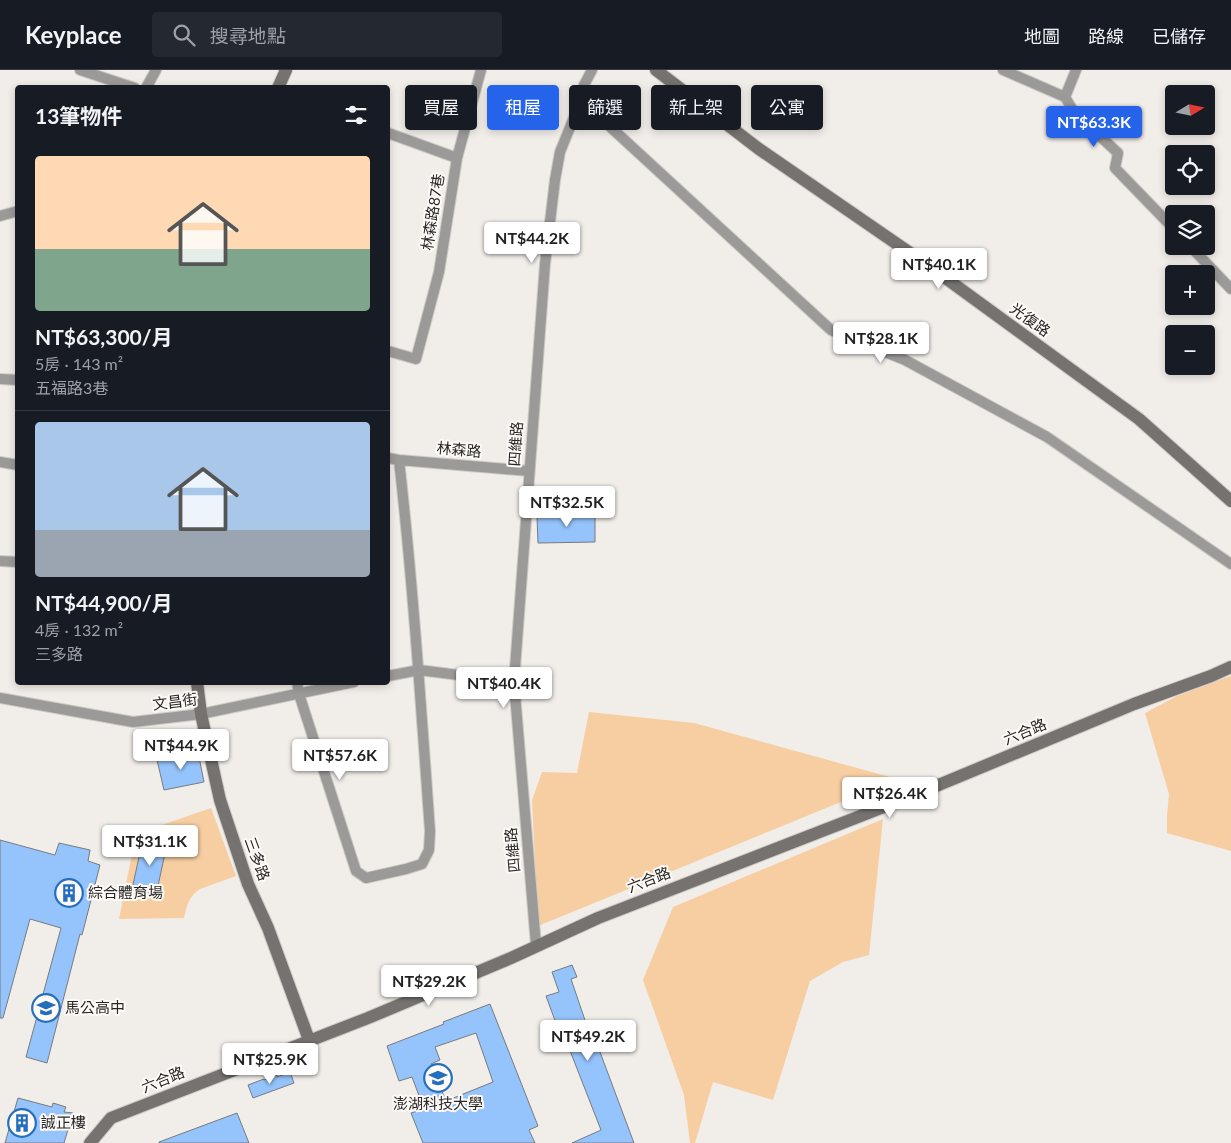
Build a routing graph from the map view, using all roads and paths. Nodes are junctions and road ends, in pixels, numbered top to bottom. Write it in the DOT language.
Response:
graph roads {
  1 [pos="80,70"];
  2 [pos="156,70"];
  3 [pos="286,70"];
  4 [pos="480,70"];
  5 [pos="592,70"];
  6 [pos="656,70"];
  7 [pos="1003,70"];
  8 [pos="1076,70"];
  9 [pos="126,85"];
  10 [pos="148,85"];
  11 [pos="279,85"];
  12 [pos="584,85"];
  13 [pos="1065,97"];
  14 [pos="569,130"];
  15 [pos="614,130"];
  16 [pos="390,134"];
  17 [pos="457,158"];
  18 [pos="15,212"];
  19 [pos="0,216"];
  20 [pos="1165,220"];
  21 [pos="1199,255"];
  22 [pos="1231,289"];
  23 [pos="390,352"];
  24 [pos="0,379"];
  25 [pos="15,380"];
  26 [pos="390,458"];
  27 [pos="399,460"];
  28 [pos="0,462"];
  29 [pos="15,464"];
  30 [pos="529,471"];
  31 [pos="1231,501"];
  32 [pos="0,560"];
  33 [pos="15,562"];
  34 [pos="1231,564"];
  35 [pos="1231,666"];
  36 [pos="419,670"];
  37 [pos="390,676"];
  38 [pos="514,682"];
  39 [pos="197,685"];
  40 [pos="298,685"];
  41 [pos="340,685"];
  42 [pos="299,694"];
  43 [pos="0,698"];
  44 [pos="201,714"];
  45 [pos="536,946"];
  46 [pos="309,1040"];
  47 [pos="90,1143"];
  1 -- 9 [label="street"];
  2 -- 10 [label="street"];
  3 -- 11 [label="street"];
  4 -- 17 [label="street, 林森路87巷"];
  5 -- 12 [label="street, 四維路"];
  6 -- 31 [label="street, 光復路"];
  7 -- 13 [label="street"];
  8 -- 13 [label="street"];
  13 -- 20 [label="street"];
  14 -- 30 [label="street, 四維路"];
  15 -- 34 [label="street"];
  16 -- 17 [label="street"];
  17 -- 23 [label="street, 林森路87巷"];
  18 -- 19 [label="street"];
  21 -- 22 [label="street"];
  24 -- 25 [label="street"];
  26 -- 27 [label="street, 林森路"];
  27 -- 30 [label="street, 林森路"];
  27 -- 36 [label="street"];
  28 -- 29 [label="street"];
  30 -- 38 [label="street, 四維路"];
  32 -- 33 [label="street"];
  35 -- 45 [label="street, 六合路"];
  36 -- 37 [label="street"];
  36 -- 38 [label="street"];
  36 -- 42 [label="street"];
  38 -- 45 [label="street, 四維路"];
  39 -- 44 [label="street, 三多路"];
  40 -- 42 [label="street"];
  41 -- 42 [label="street, 文昌街"];
  42 -- 44 [label="street, 文昌街"];
  43 -- 44 [label="street, 文昌街"];
  44 -- 46 [label="street, 三多路"];
  45 -- 46 [label="street, 六合路"];
  46 -- 47 [label="street, 六合路"];
}
